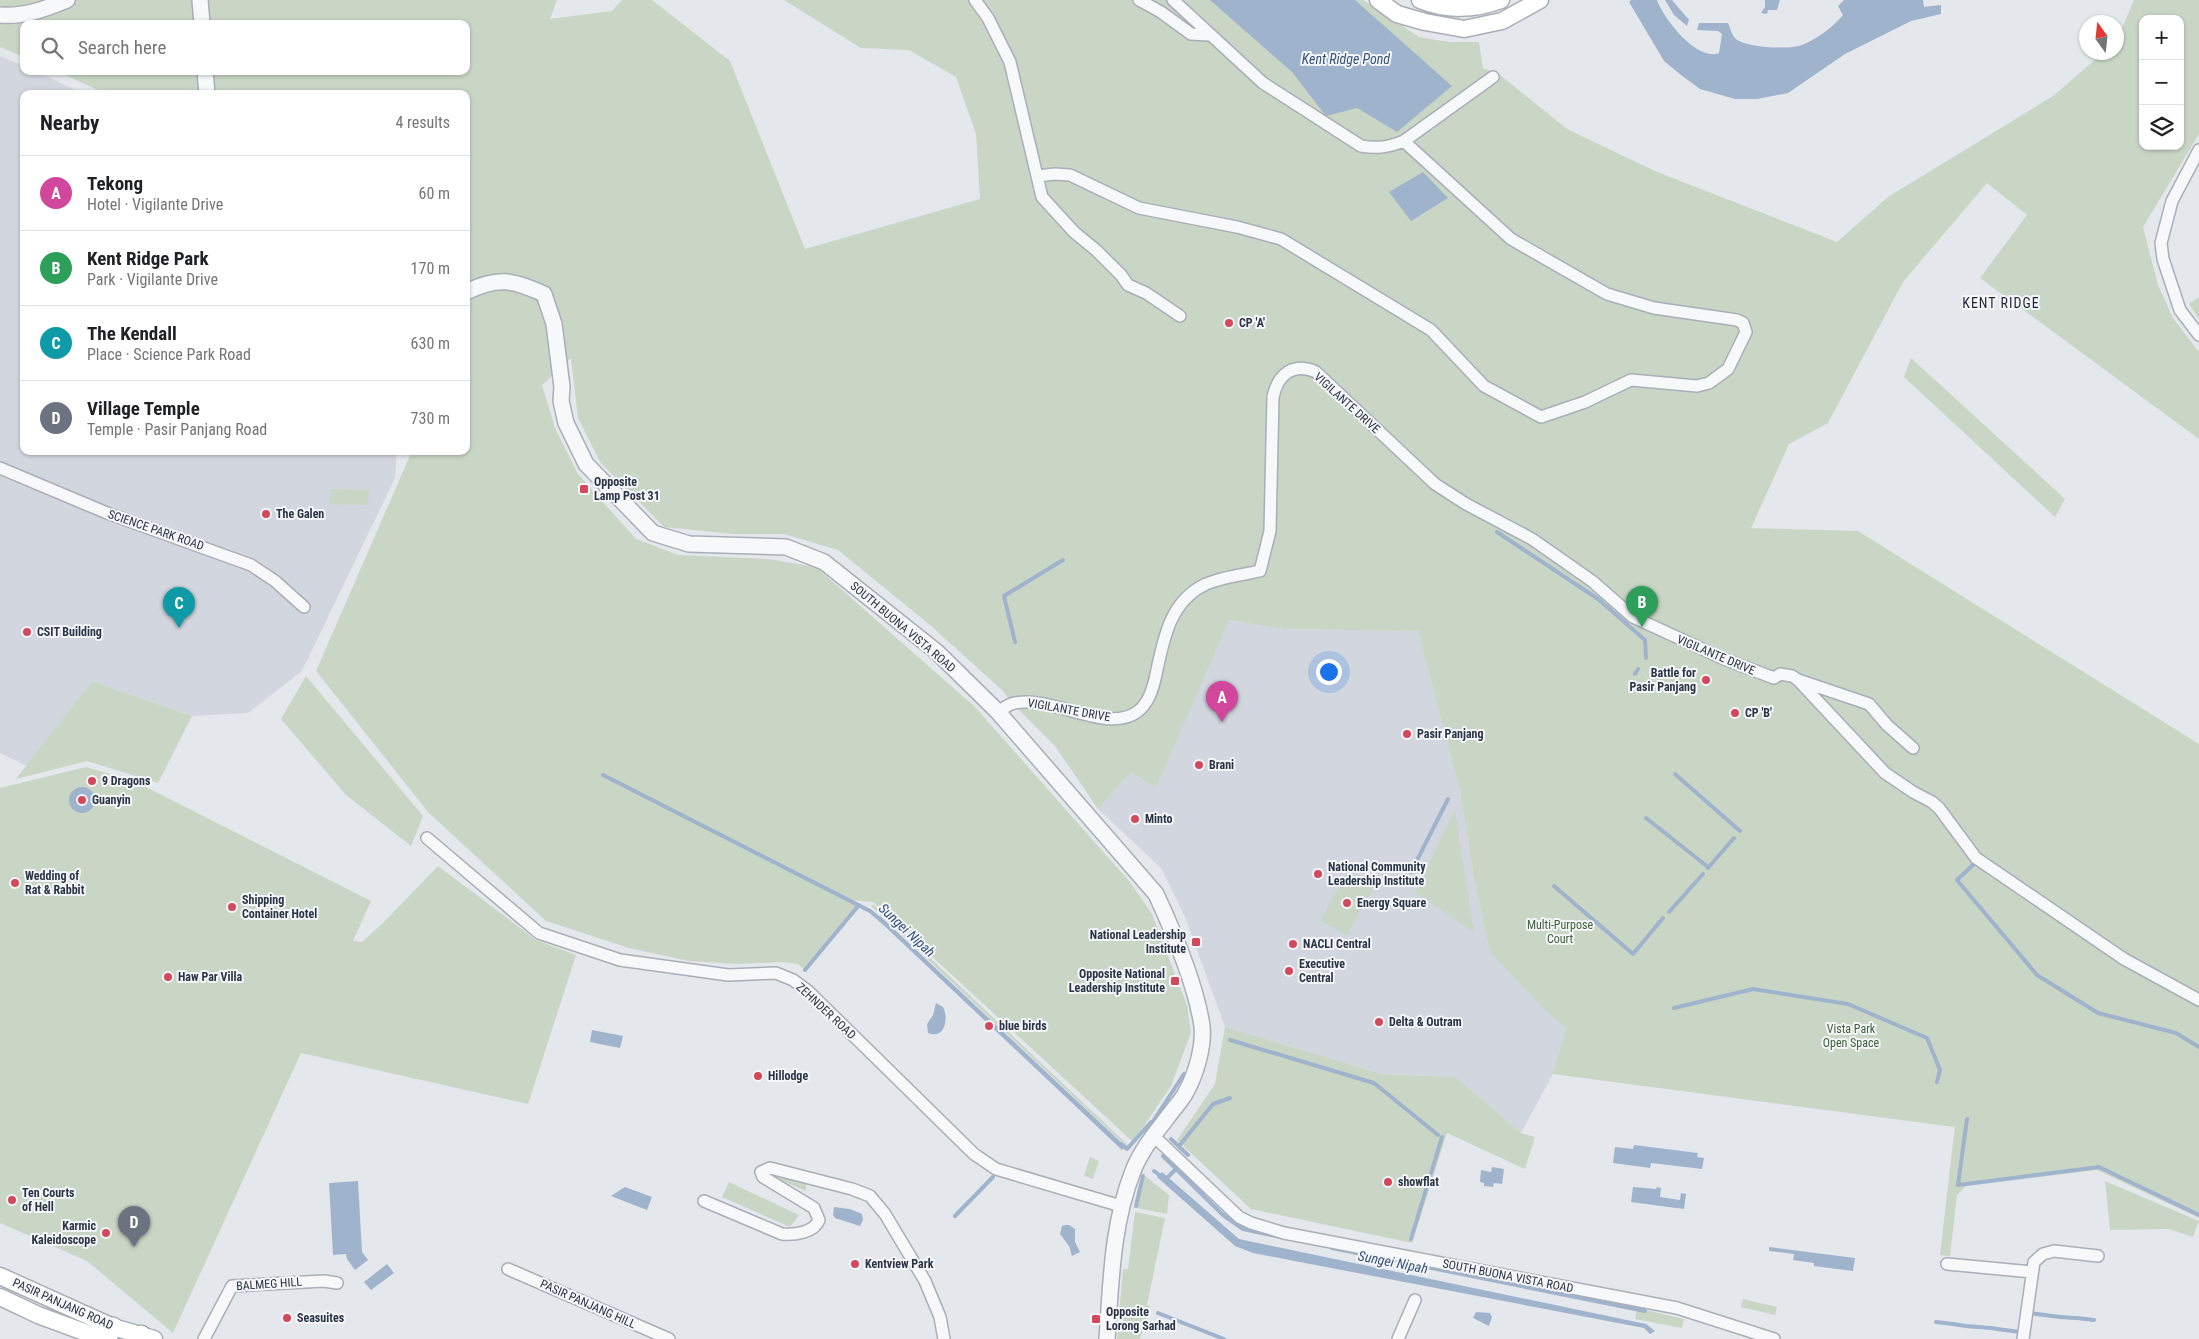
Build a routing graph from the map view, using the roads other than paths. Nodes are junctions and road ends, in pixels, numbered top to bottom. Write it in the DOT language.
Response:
graph roads {
  1 [pos="67,0"];
  2 [pos="200,0"];
  3 [pos="975,0"];
  4 [pos="1139,0"];
  5 [pos="1173,0"];
  6 [pos="1378,0"];
  7 [pos="1420,0"];
  8 [pos="1501,0"];
  9 [pos="1540,0"];
  10 [pos="0,15"];
  11 [pos="202,20"];
  12 [pos="1209,35"];
  13 [pos="206,75"];
  14 [pos="1493,77"];
  15 [pos="207,90"];
  16 [pos="1408,145"];
  17 [pos="2199,150"];
  18 [pos="1037,176"];
  19 [pos="470,290"];
  20 [pos="1180,316"];
  21 [pos="2199,335"];
  22 [pos="0,468"];
  23 [pos="304,607"];
  24 [pos="1798,680"];
  25 [pos="998,712"];
  26 [pos="1913,748"];
  27 [pos="427,838"];
  28 [pos="2199,1000"];
  29 [pos="1152,1137"];
  30 [pos="704,1201"];
  31 [pos="1121,1206"];
  32 [pos="2098,1256"];
  33 [pos="1947,1264"];
  34 [pos="508,1270"];
  35 [pos="2032,1272"];
  36 [pos="0,1276"];
  37 [pos="337,1283"];
  38 [pos="0,1297"];
  39 [pos="1415,1300"];
  40 [pos="107,1335"];
  41 [pos="145,1338"];
  42 [pos="204,1339"];
  43 [pos="669,1339"];
  44 [pos="944,1339"];
  45 [pos="1107,1339"];
  46 [pos="1398,1339"];
  47 [pos="1774,1339"];
  48 [pos="2023,1339"];
  1 -- 10 [label="street"];
  2 -- 11 [label="street"];
  3 -- 18 [label="street"];
  4 -- 12 [label="street"];
  5 -- 12 [label="street"];
  6 -- 9 [label="main road"];
  7 -- 8 [label="main road"];
  12 -- 14 [label="street"];
  13 -- 15 [label="street"];
  16 -- 18 [label="street"];
  17 -- 21 [label="street"];
  18 -- 20 [label="street"];
  19 -- 25 [label="street, SOUTH BUONA VISTA ROAD"];
  22 -- 23 [label="street, SCIENCE PARK ROAD"];
  24 -- 25 [label="street, VIGILANTE DRIVE"];
  24 -- 26 [label="street"];
  24 -- 28 [label="street"];
  25 -- 29 [label="street, SOUTH BUONA VISTA ROAD"];
  27 -- 31 [label="street, ZEHNDER ROAD"];
  29 -- 31 [label="street, SOUTH BUONA VISTA ROAD"];
  29 -- 47 [label="street, SOUTH BUONA VISTA ROAD"];
  30 -- 44 [label="street"];
  31 -- 45 [label="street, SOUTH BUONA VISTA ROAD"];
  32 -- 35 [label="street"];
  33 -- 35 [label="street"];
  34 -- 43 [label="street, PASIR PANJANG HILL"];
  35 -- 48 [label="street"];
  36 -- 40 [label="main road, PASIR PANJANG ROAD"];
  37 -- 42 [label="street, BALMEG HILL"];
  38 -- 40 [label="main road, PASIR PANJANG ROAD"];
  39 -- 46 [label="street"];
  40 -- 41 [label="main road, PASIR PANJANG ROAD"];
}
